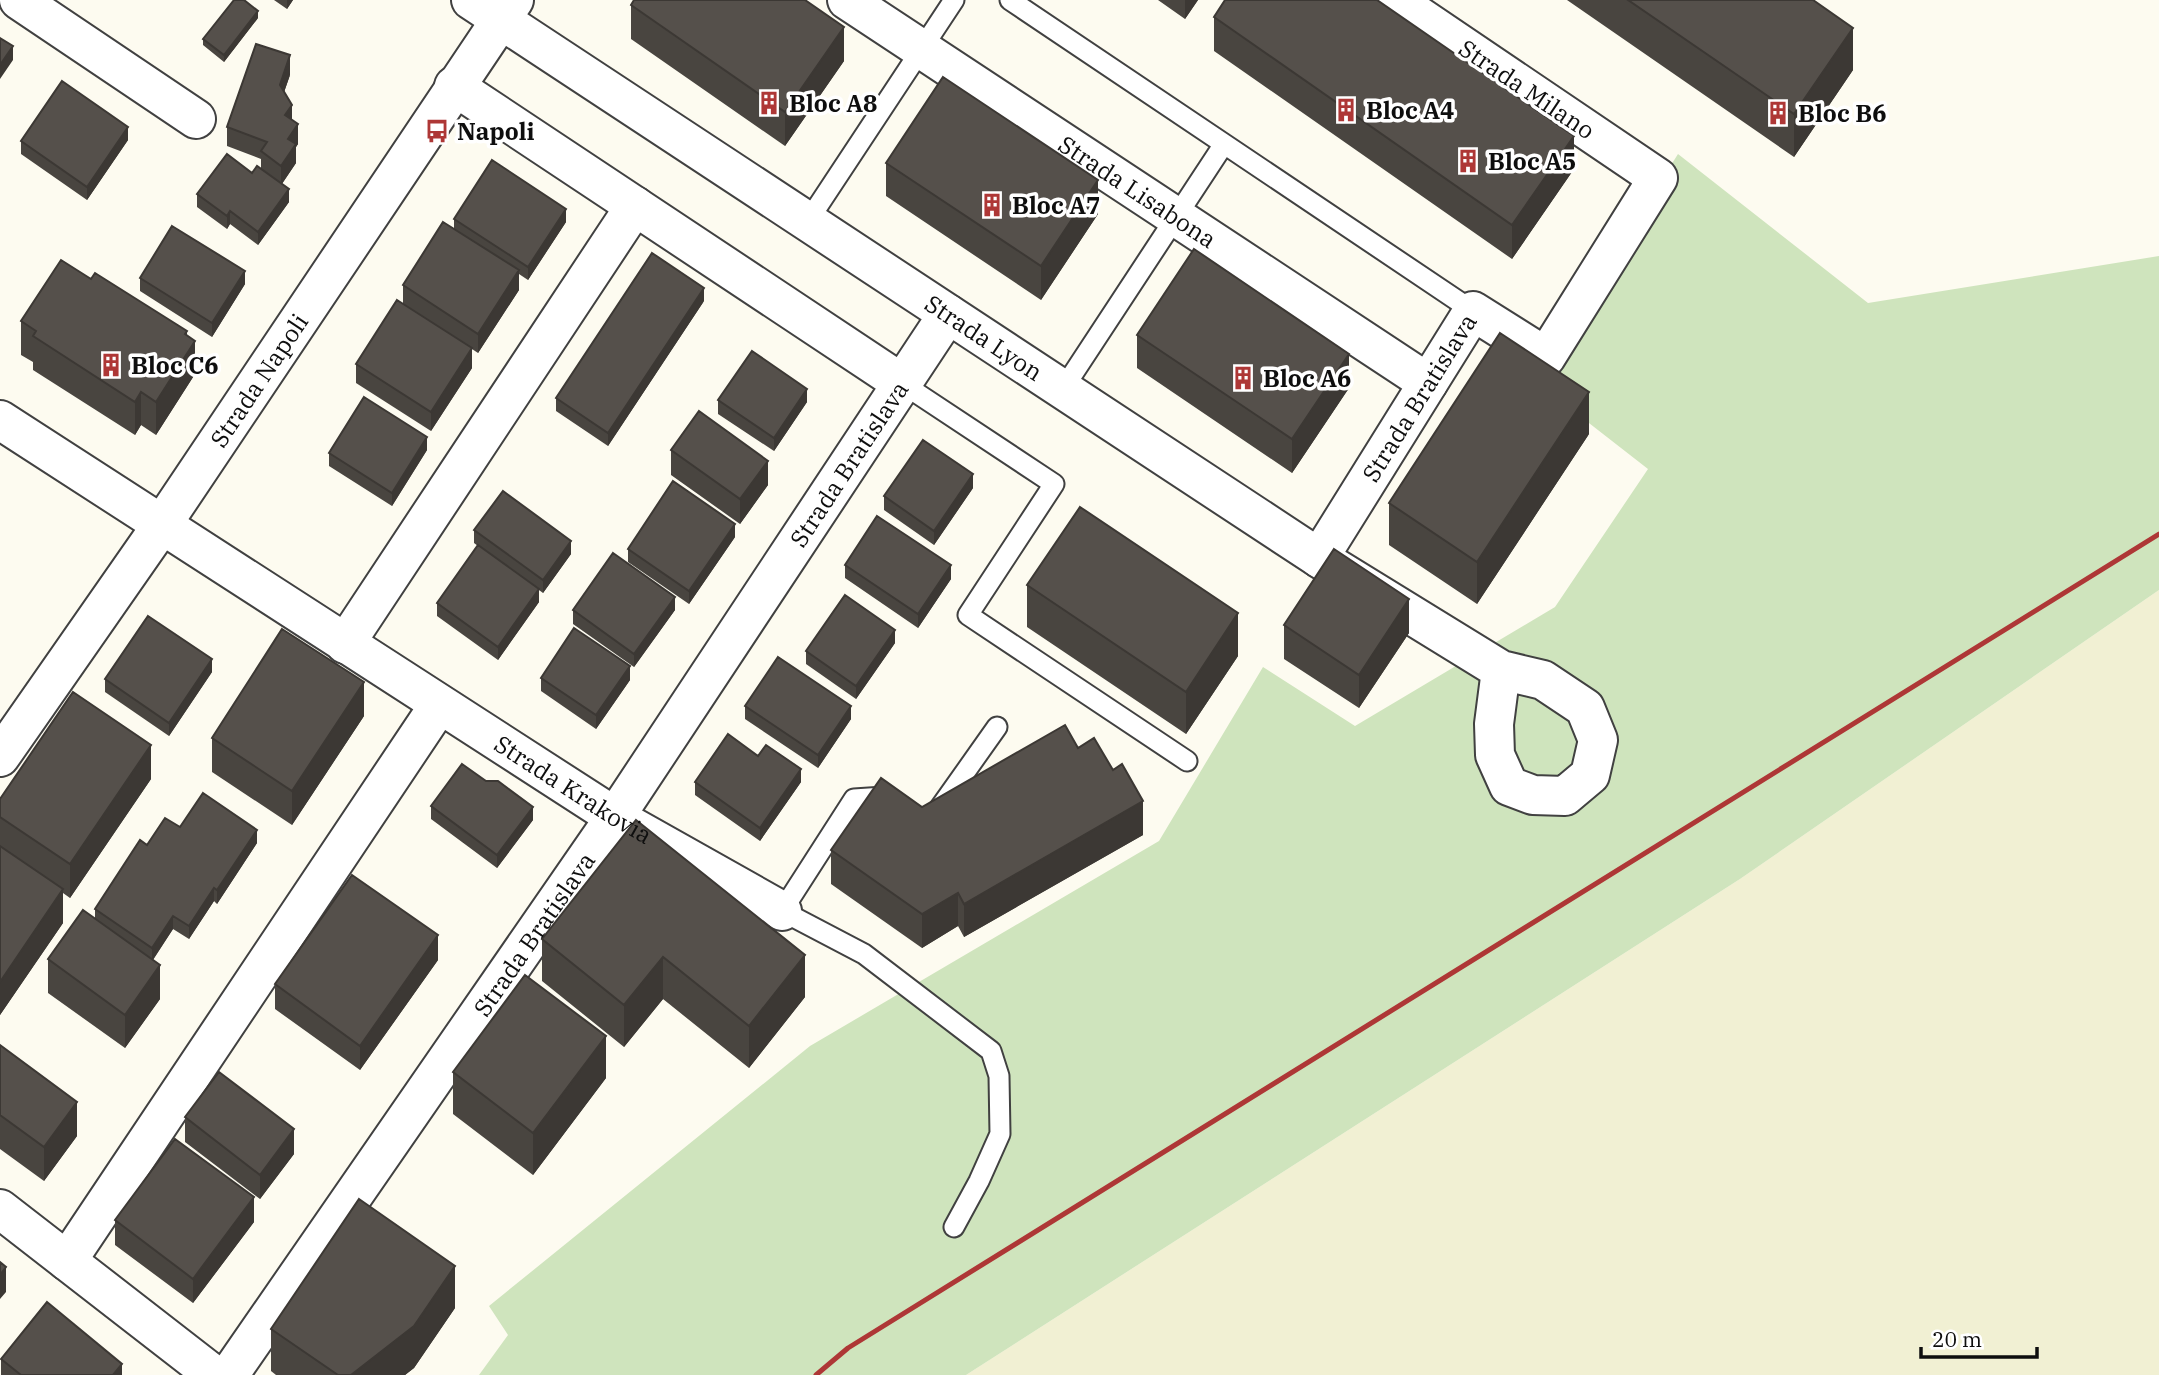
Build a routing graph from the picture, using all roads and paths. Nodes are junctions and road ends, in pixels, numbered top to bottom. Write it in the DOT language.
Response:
graph roads {
  1 [pos="19,0"];
  2 [pos="847,0"];
  3 [pos="954,0"];
  4 [pos="1010,0"];
  5 [pos="1395,0"];
  6 [pos="495,6"];
  7 [pos="922,49"];
  8 [pos="454,86"];
  9 [pos="196,119"];
  10 [pos="1224,144"];
  11 [pos="1658,178"];
  12 [pos="635,206"];
  13 [pos="1176,217"];
  14 [pos="808,221"];
  15 [pos="1473,311"];
  16 [pos="948,314"];
  17 [pos="1428,383"];
  18 [pos="903,384"];
  19 [pos="1062,389"];
  20 [pos="0,420"];
  21 [pos="161,526"];
  22 [pos="1319,558"];
  23 [pos="345,644"];
  24 [pos="1501,670"];
  25 [pos="439,705"];
  26 [pos="997,727"];
  27 [pos="0,757"];
  28 [pos="1187,761"];
  29 [pos="615,817"];
  30 [pos="782,911"];
  31 [pos="0,1209"];
  32 [pos="954,1227"];
  33 [pos="67,1261"];
  34 [pos="215,1375"];
  35 [pos="229,1375"];
  1 -- 9 [label="street"];
  2 -- 7 [label="street, Strada Lisabona"];
  3 -- 7 [label="lane"];
  4 -- 10 [label="lane"];
  5 -- 11 [label="street, Strada Milano"];
  6 -- 8 [label="street, Strada Napoli"];
  6 -- 14 [label="street, Strada Lyon"];
  7 -- 13 [label="street, Strada Lisabona"];
  7 -- 14 [label="lane"];
  8 -- 12 [label="street"];
  8 -- 21 [label="street, Strada Napoli"];
  10 -- 13 [label="lane"];
  10 -- 15 [label="lane"];
  11 -- 15 [label="street, Strada Bratislava"];
  12 -- 18 [label="street"];
  12 -- 23 [label="street"];
  13 -- 17 [label="street, Strada Lisabona"];
  13 -- 19 [label="lane"];
  14 -- 16 [label="street, Strada Lyon"];
  15 -- 17 [label="street, Strada Bratislava"];
  16 -- 18 [label="street, Strada Bratislava"];
  16 -- 19 [label="street, Strada Lyon"];
  17 -- 22 [label="street, Strada Bratislava"];
  18 -- 28 [label="lane"];
  18 -- 29 [label="street, Strada Bratislava"];
  19 -- 22 [label="street, Strada Lyon"];
  20 -- 21 [label="street, Strada Krakovia"];
  21 -- 23 [label="street, Strada Krakovia"];
  21 -- 27 [label="street, Strada Napoli"];
  22 -- 24 [label="street, Strada Lyon"];
  23 -- 25 [label="street, Strada Krakovia"];
  25 -- 29 [label="street, Strada Krakovia"];
  25 -- 33 [label="street"];
  26 -- 30 [label="lane"];
  29 -- 30 [label="street, Strada Krakovia"];
  29 -- 35 [label="street, Strada Bratislava"];
  30 -- 32 [label="lane, Strada Krakovia"];
  31 -- 33 [label="street"];
  33 -- 34 [label="street"];
}
